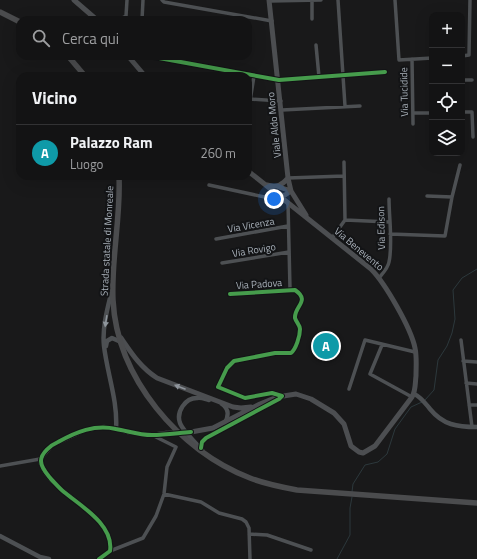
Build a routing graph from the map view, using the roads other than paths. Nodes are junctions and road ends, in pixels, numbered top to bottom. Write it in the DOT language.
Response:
graph roads {
  1 [pos="74,0"];
  2 [pos="122,0"];
  3 [pos="143,0"];
  4 [pos="162,0"];
  5 [pos="312,0"];
  6 [pos="321,0"];
  7 [pos="338,0"];
  8 [pos="395,0"];
  9 [pos="470,0"];
  10 [pos="127,1"];
  11 [pos="270,1"];
  12 [pos="0,12"];
  13 [pos="92,16"];
  14 [pos="125,16"];
  15 [pos="142,16"];
  16 [pos="244,16"];
  17 [pos="252,17"];
  18 [pos="16,20"];
  19 [pos="312,20"];
  20 [pos="272,21"];
  21 [pos="316,45"];
  22 [pos="465,56"];
  23 [pos="429,58"];
  24 [pos="412,59"];
  25 [pos="71,60"];
  26 [pos="131,60"];
  27 [pos="169,60"];
  28 [pos="82,72"];
  29 [pos="141,72"];
  30 [pos="233,72"];
  31 [pos="385,72"];
  32 [pos="342,75"];
  33 [pos="254,76"];
  34 [pos="319,77"];
  35 [pos="279,80"];
  36 [pos="465,80"];
  37 [pos="472,80"];
  38 [pos="252,88"];
  39 [pos="252,99"];
  40 [pos="281,101"];
  41 [pos="344,106"];
  42 [pos="360,106"];
  43 [pos="282,110"];
  44 [pos="465,112"];
  45 [pos="413,113"];
  46 [pos="429,113"];
  47 [pos="413,124"];
  48 [pos="473,137"];
  49 [pos="344,162"];
  50 [pos="460,165"];
  51 [pos="252,174"];
  52 [pos="344,176"];
  53 [pos="288,178"];
  54 [pos="119,180"];
  55 [pos="264,184"];
  56 [pos="210,185"];
  57 [pos="278,187"];
  58 [pos="291,191"];
  59 [pos="279,196"];
  60 [pos="427,196"];
  61 [pos="452,198"];
  62 [pos="388,199"];
  63 [pos="288,203"];
  64 [pos="309,219"];
  65 [pos="345,220"];
  66 [pos="389,222"];
  67 [pos="288,226"];
  68 [pos="390,234"];
  69 [pos="332,238"];
  70 [pos="216,239"];
  71 [pos="289,252"];
  72 [pos="222,263"];
  73 [pos="380,278"];
  74 [pos="113,286"];
  75 [pos="290,289"];
  76 [pos="230,294"];
  77 [pos="121,339"];
  78 [pos="461,340"];
  79 [pos="382,344"];
  80 [pos="415,352"];
  81 [pos="106,356"];
  82 [pos="463,361"];
  83 [pos="477,362"];
  84 [pos="466,383"];
  85 [pos="477,384"];
  86 [pos="349,389"];
  87 [pos="282,396"];
  88 [pos="413,396"];
  89 [pos="216,401"];
  90 [pos="469,405"];
  91 [pos="477,405"];
  92 [pos="256,406"];
  93 [pos="233,407"];
  94 [pos="234,418"];
  95 [pos="225,423"];
  96 [pos="475,427"];
  97 [pos="116,429"];
  98 [pos="191,432"];
  99 [pos="151,435"];
  100 [pos="201,448"];
  101 [pos="207,456"];
  102 [pos="40,459"];
  103 [pos="0,466"];
  104 [pos="164,494"];
  105 [pos="477,503"];
  106 [pos="249,534"];
  107 [pos="0,536"];
  108 [pos="312,550"];
  109 [pos="110,551"];
  110 [pos="49,559"];
  111 [pos="99,559"];
  112 [pos="250,559"];
  1 -- 13 [label="main road"];
  2 -- 10 [label="street"];
  3 -- 15 [label="street"];
  4 -- 16 [label="street"];
  5 -- 6 [label="street"];
  5 -- 11 [label="street"];
  5 -- 19 [label="street"];
  7 -- 32 [label="street"];
  8 -- 24 [label="street"];
  9 -- 22 [label="street"];
  10 -- 14 [label="street"];
  11 -- 20 [label="main road, Viale Aldo Moro"];
  12 -- 18 [label="main road"];
  17 -- 20 [label="street"];
  20 -- 35 [label="main road, Viale Aldo Moro"];
  21 -- 34 [label="street"];
  23 -- 24 [label="street"];
  24 -- 45 [label="street, Via Tucidide"];
  25 -- 28 [label="main road"];
  26 -- 29 [label="main road"];
  27 -- 30 [label="street"];
  31 -- 32 [label="street"];
  32 -- 34 [label="street"];
  32 -- 41 [label="street"];
  33 -- 35 [label="street"];
  33 -- 38 [label="street"];
  34 -- 35 [label="street"];
  35 -- 40 [label="main road, Viale Aldo Moro"];
  36 -- 37 [label="street"];
  39 -- 40 [label="street"];
  40 -- 43 [label="main road, Viale Aldo Moro"];
  41 -- 42 [label="street"];
  41 -- 43 [label="street"];
  43 -- 53 [label="main road, Viale Aldo Moro"];
  44 -- 48 [label="street"];
  45 -- 46 [label="street"];
  45 -- 47 [label="street, Via Tucidide"];
  49 -- 52 [label="street"];
  50 -- 61 [label="street"];
  51 -- 55 [label="main road, Via Benevento"];
  52 -- 53 [label="street"];
  52 -- 65 [label="street"];
  53 -- 57 [label="main road"];
  53 -- 58 [label="main road, Viale Aldo Moro"];
  54 -- 74 [label="main road, Strada statale di Monreale"];
  55 -- 57 [label="main road"];
  55 -- 59 [label="main road, Via Benevento"];
  56 -- 59 [label="street"];
  57 -- 58 [label="main road"];
  58 -- 59 [label="main road"];
  58 -- 64 [label="main road, Viale Aldo Moro"];
  59 -- 63 [label="main road, Via Benevento"];
  60 -- 61 [label="street"];
  61 -- 68 [label="street"];
  62 -- 66 [label="street, Via Edison"];
  63 -- 64 [label="main road, Via Benevento"];
  63 -- 67 [label="street"];
  64 -- 69 [label="main road, Via Benevento"];
  65 -- 66 [label="street"];
  65 -- 69 [label="street"];
  66 -- 68 [label="street, Via Edison"];
  67 -- 70 [label="street, Via Vicenza"];
  67 -- 71 [label="street"];
  68 -- 73 [label="street, Via Edison"];
  69 -- 73 [label="main road, Via Benevento"];
  71 -- 72 [label="street, Via Rovigo"];
  71 -- 75 [label="street"];
  73 -- 80 [label="main road, Via Benevento"];
  74 -- 77 [label="main road, Strada statale di Monreale"];
  74 -- 81 [label="street, one-way"];
  75 -- 76 [label="street, Via Padova"];
  75 -- 87 [label="street"];
  77 -- 81 [label="street"];
  89 -- 77 [label="main road, one-way"];
  77 -- 101 [label="main road, Strada statale di Monreale"];
  78 -- 82 [label="street"];
  79 -- 80 [label="street"];
  79 -- 86 [label="street"];
  79 -- 88 [label="street"];
  80 -- 88 [label="main road, Via Benevento"];
  81 -- 97 [label="street"];
  82 -- 83 [label="street"];
  82 -- 84 [label="street"];
  84 -- 85 [label="street"];
  84 -- 90 [label="street"];
  87 -- 88 [label="main road"];
  87 -- 92 [label="main road"];
  87 -- 100 [label="street"];
  88 -- 96 [label="street"];
  89 -- 93 [label="main road"];
  89 -- 95 [label="street"];
  89 -- 100 [label="street"];
  90 -- 91 [label="street"];
  90 -- 96 [label="street"];
  92 -- 93 [label="main road"];
  92 -- 94 [label="main road"];
  93 -- 94 [label="street"];
  94 -- 95 [label="main road"];
  95 -- 98 [label="main road"];
  97 -- 99 [label="street"];
  97 -- 102 [label="street"];
  98 -- 99 [label="street, bridge"];
  99 -- 104 [label="street"];
  100 -- 101 [label="street"];
  101 -- 105 [label="main road, Strada statale di Monreale"];
  102 -- 103 [label="street"];
  102 -- 109 [label="street"];
  104 -- 106 [label="street"];
  104 -- 109 [label="street"];
  106 -- 108 [label="street"];
  106 -- 112 [label="street"];
  107 -- 110 [label="street"];
  109 -- 111 [label="street"];
}
